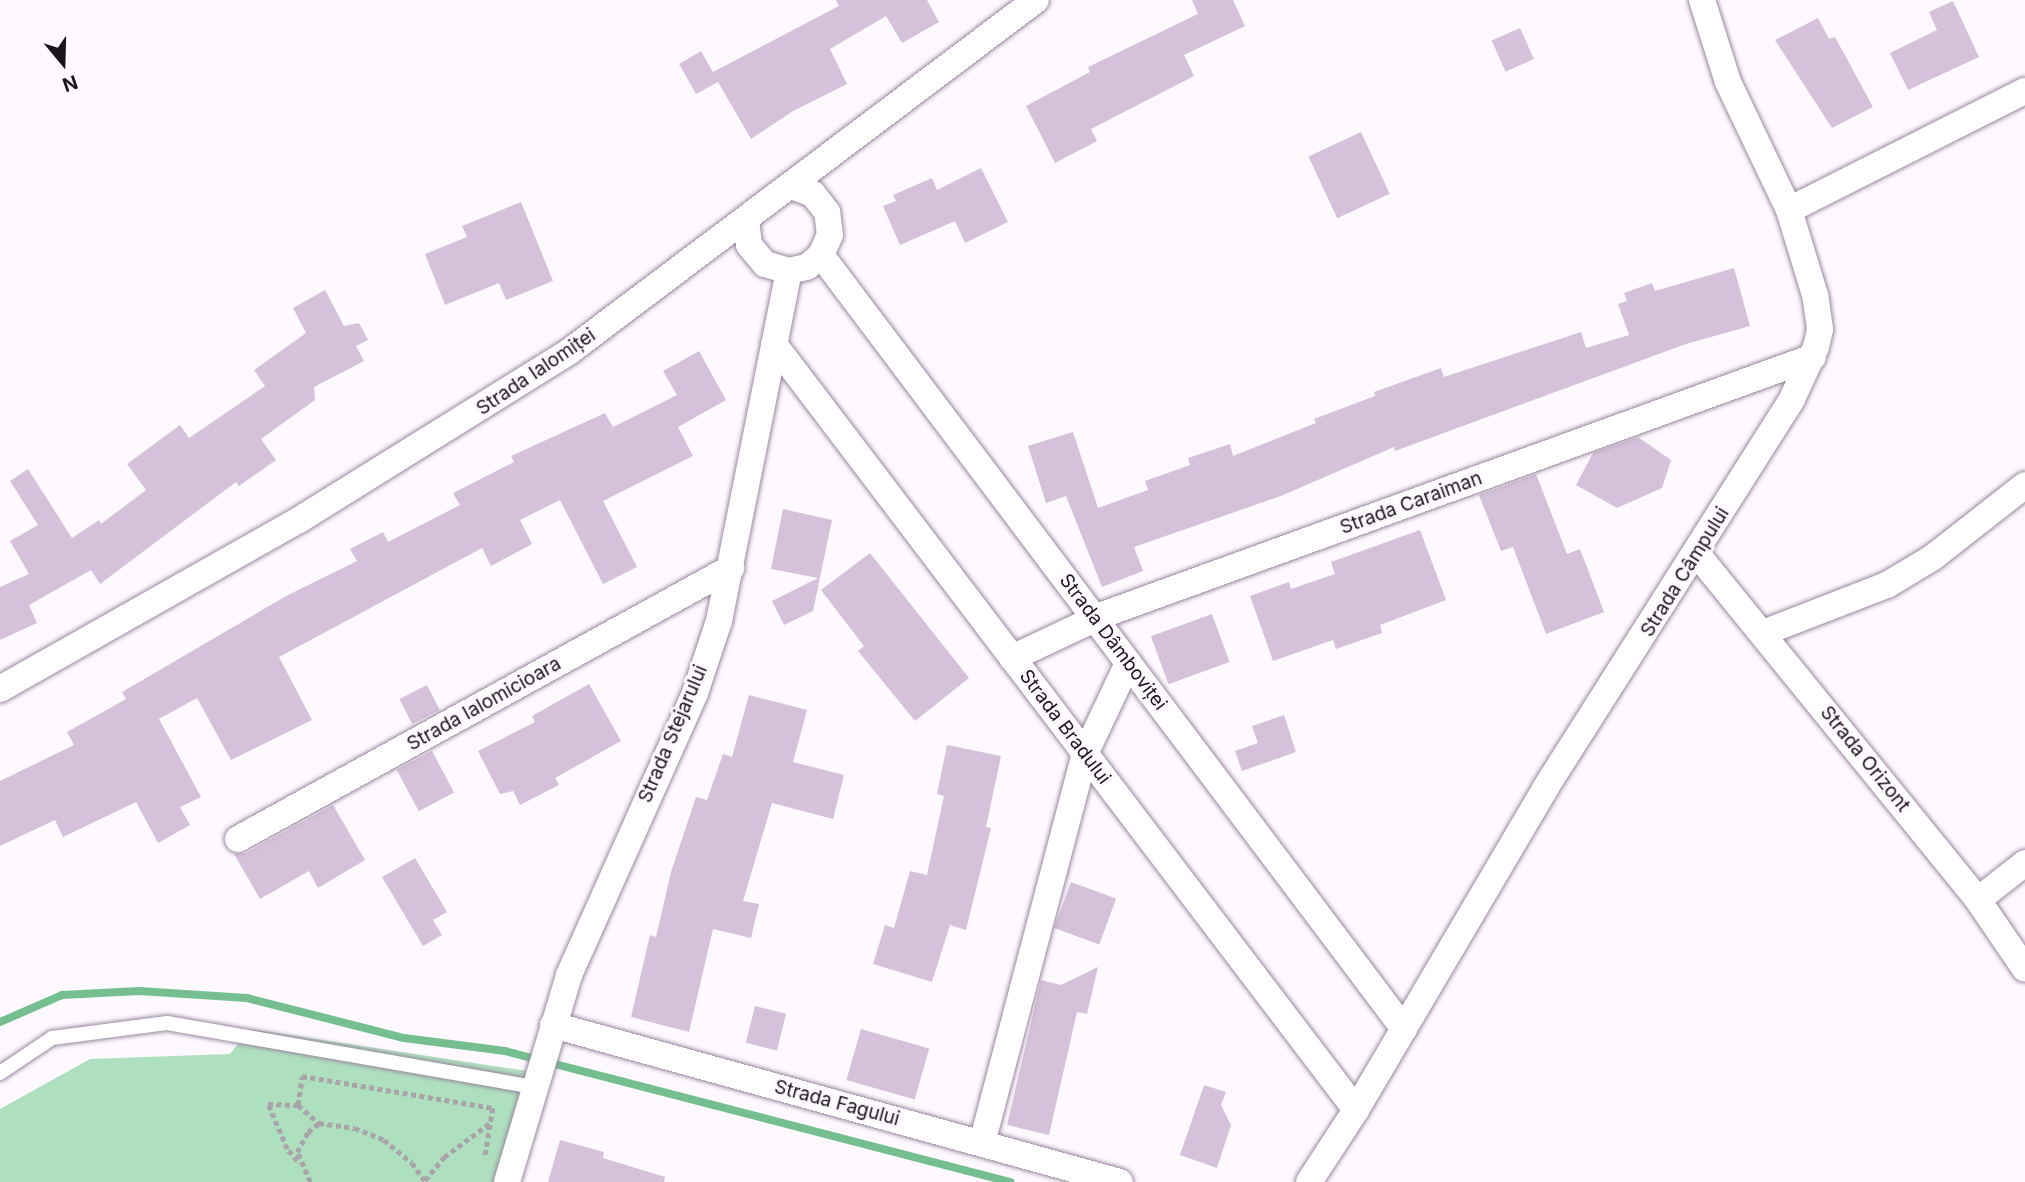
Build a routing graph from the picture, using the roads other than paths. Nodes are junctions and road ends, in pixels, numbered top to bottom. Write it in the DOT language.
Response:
graph roads {
  1 [pos="1036,0"];
  2 [pos="1702,0"];
  3 [pos="2025,91"];
  4 [pos="791,186"];
  5 [pos="1789,210"];
  6 [pos="746,220"];
  7 [pos="821,255"];
  8 [pos="789,271"];
  9 [pos="774,344"];
  10 [pos="1812,357"];
  11 [pos="2025,485"];
  12 [pos="1698,554"];
  13 [pos="731,568"];
  14 [pos="1094,618"];
  15 [pos="1763,633"];
  16 [pos="1012,658"];
  17 [pos="1128,663"];
  18 [pos="0,689"];
  19 [pos="1085,754"];
  20 [pos="238,839"];
  21 [pos="2025,863"];
  22 [pos="1978,900"];
  23 [pos="2025,969"];
  24 [pos="1404,1029"];
  25 [pos="551,1033"];
  26 [pos="0,1073"];
  27 [pos="535,1081"];
  28 [pos="1356,1110"];
  29 [pos="982,1143"];
  30 [pos="507,1182"];
  31 [pos="1120,1182"];
  32 [pos="1309,1182"];
  1 -- 4 [label="street, Strada Ialomiței"];
  2 -- 5 [label="street, Strada Câmpului"];
  3 -- 5 [label="street"];
  4 -- 6 [label="street, Strada Ialomiței"];
  4 -- 7 [label="street"];
  5 -- 10 [label="street, Strada Câmpului"];
  6 -- 8 [label="street"];
  6 -- 18 [label="street, Strada Ialomiței"];
  7 -- 8 [label="street"];
  7 -- 14 [label="street, Strada Dâmboviței"];
  8 -- 9 [label="street, Strada Stejarului"];
  9 -- 13 [label="street, Strada Stejarului"];
  9 -- 16 [label="street, Strada Bradului"];
  10 -- 12 [label="street, Strada Câmpului"];
  10 -- 14 [label="street, Strada Caraiman"];
  11 -- 15 [label="street"];
  12 -- 15 [label="street, Strada Orizont"];
  12 -- 24 [label="street, Strada Câmpului"];
  13 -- 20 [label="street, Strada Ialomicioara"];
  13 -- 25 [label="street, Strada Stejarului"];
  14 -- 16 [label="street, Strada Caraiman"];
  14 -- 17 [label="street, Strada Dâmboviței"];
  15 -- 22 [label="street, Strada Orizont"];
  16 -- 19 [label="street, Strada Bradului"];
  17 -- 19 [label="street"];
  17 -- 24 [label="street, Strada Dâmboviței"];
  19 -- 28 [label="street, Strada Bradului"];
  19 -- 29 [label="street"];
  21 -- 22 [label="street"];
  22 -- 23 [label="street, Strada Orizont"];
  24 -- 28 [label="street, Strada Câmpului"];
  25 -- 27 [label="street, Strada Stejarului"];
  25 -- 29 [label="street, Strada Fagului"];
  26 -- 27 [label="lane"];
  27 -- 30 [label="street, Strada Stejarului"];
  28 -- 32 [label="street, Strada Câmpului"];
  29 -- 31 [label="street, Strada Fagului"];
}
